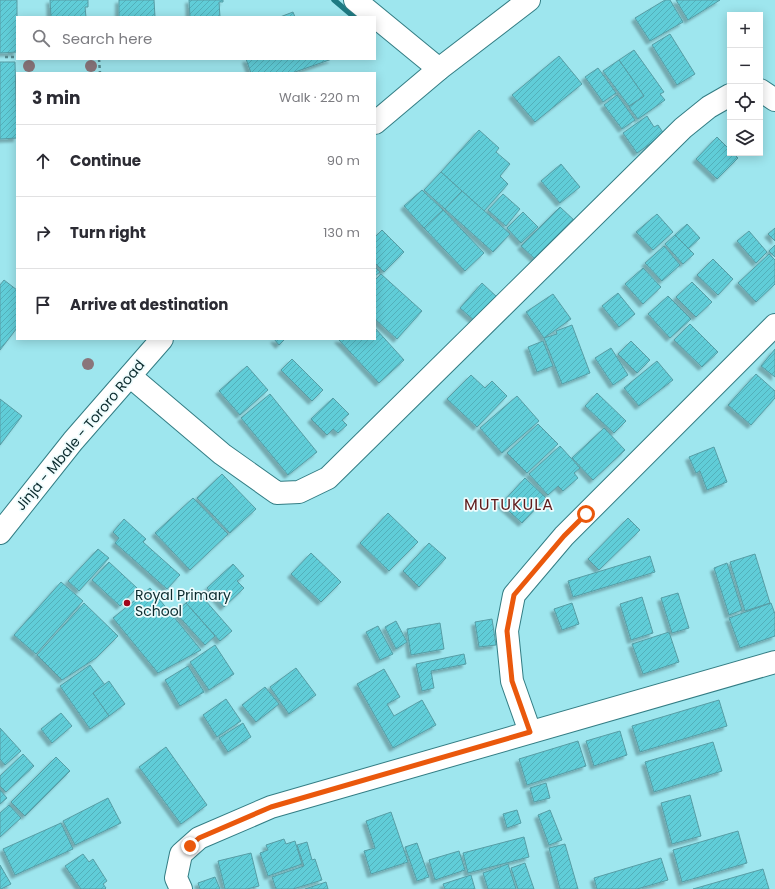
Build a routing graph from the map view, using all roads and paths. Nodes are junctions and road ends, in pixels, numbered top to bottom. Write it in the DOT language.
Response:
graph roads {
  1 [pos="356,0"];
  2 [pos="529,0"];
  3 [pos="376,16"];
  4 [pos="376,16"];
  5 [pos="5,57"];
  6 [pos="16,57"];
  7 [pos="99,60"];
  8 [pos="439,68"];
  9 [pos="100,72"];
  10 [pos="763,92"];
  11 [pos="727,97"];
  12 [pos="775,100"];
  13 [pos="376,122"];
  14 [pos="775,325"];
  15 [pos="161,340"];
  16 [pos="130,376"];
  17 [pos="0,533"];
  18 [pos="775,662"];
  19 [pos="530,732"];
  20 [pos="181,889"];
  1 -- 4 [label="street"];
  2 -- 8 [label="street"];
  3 -- 8 [label="street"];
  5 -- 6 [label="path"];
  7 -- 9 [label="path"];
  8 -- 13 [label="street"];
  10 -- 12 [label="street"];
  11 -- 16 [label="street"];
  14 -- 19 [label="street"];
  15 -- 16 [label="street, Jinja - Mbale - Tororo Road"];
  16 -- 17 [label="street, Jinja - Mbale - Tororo Road"];
  18 -- 19 [label="street"];
  19 -- 20 [label="street"];
}
